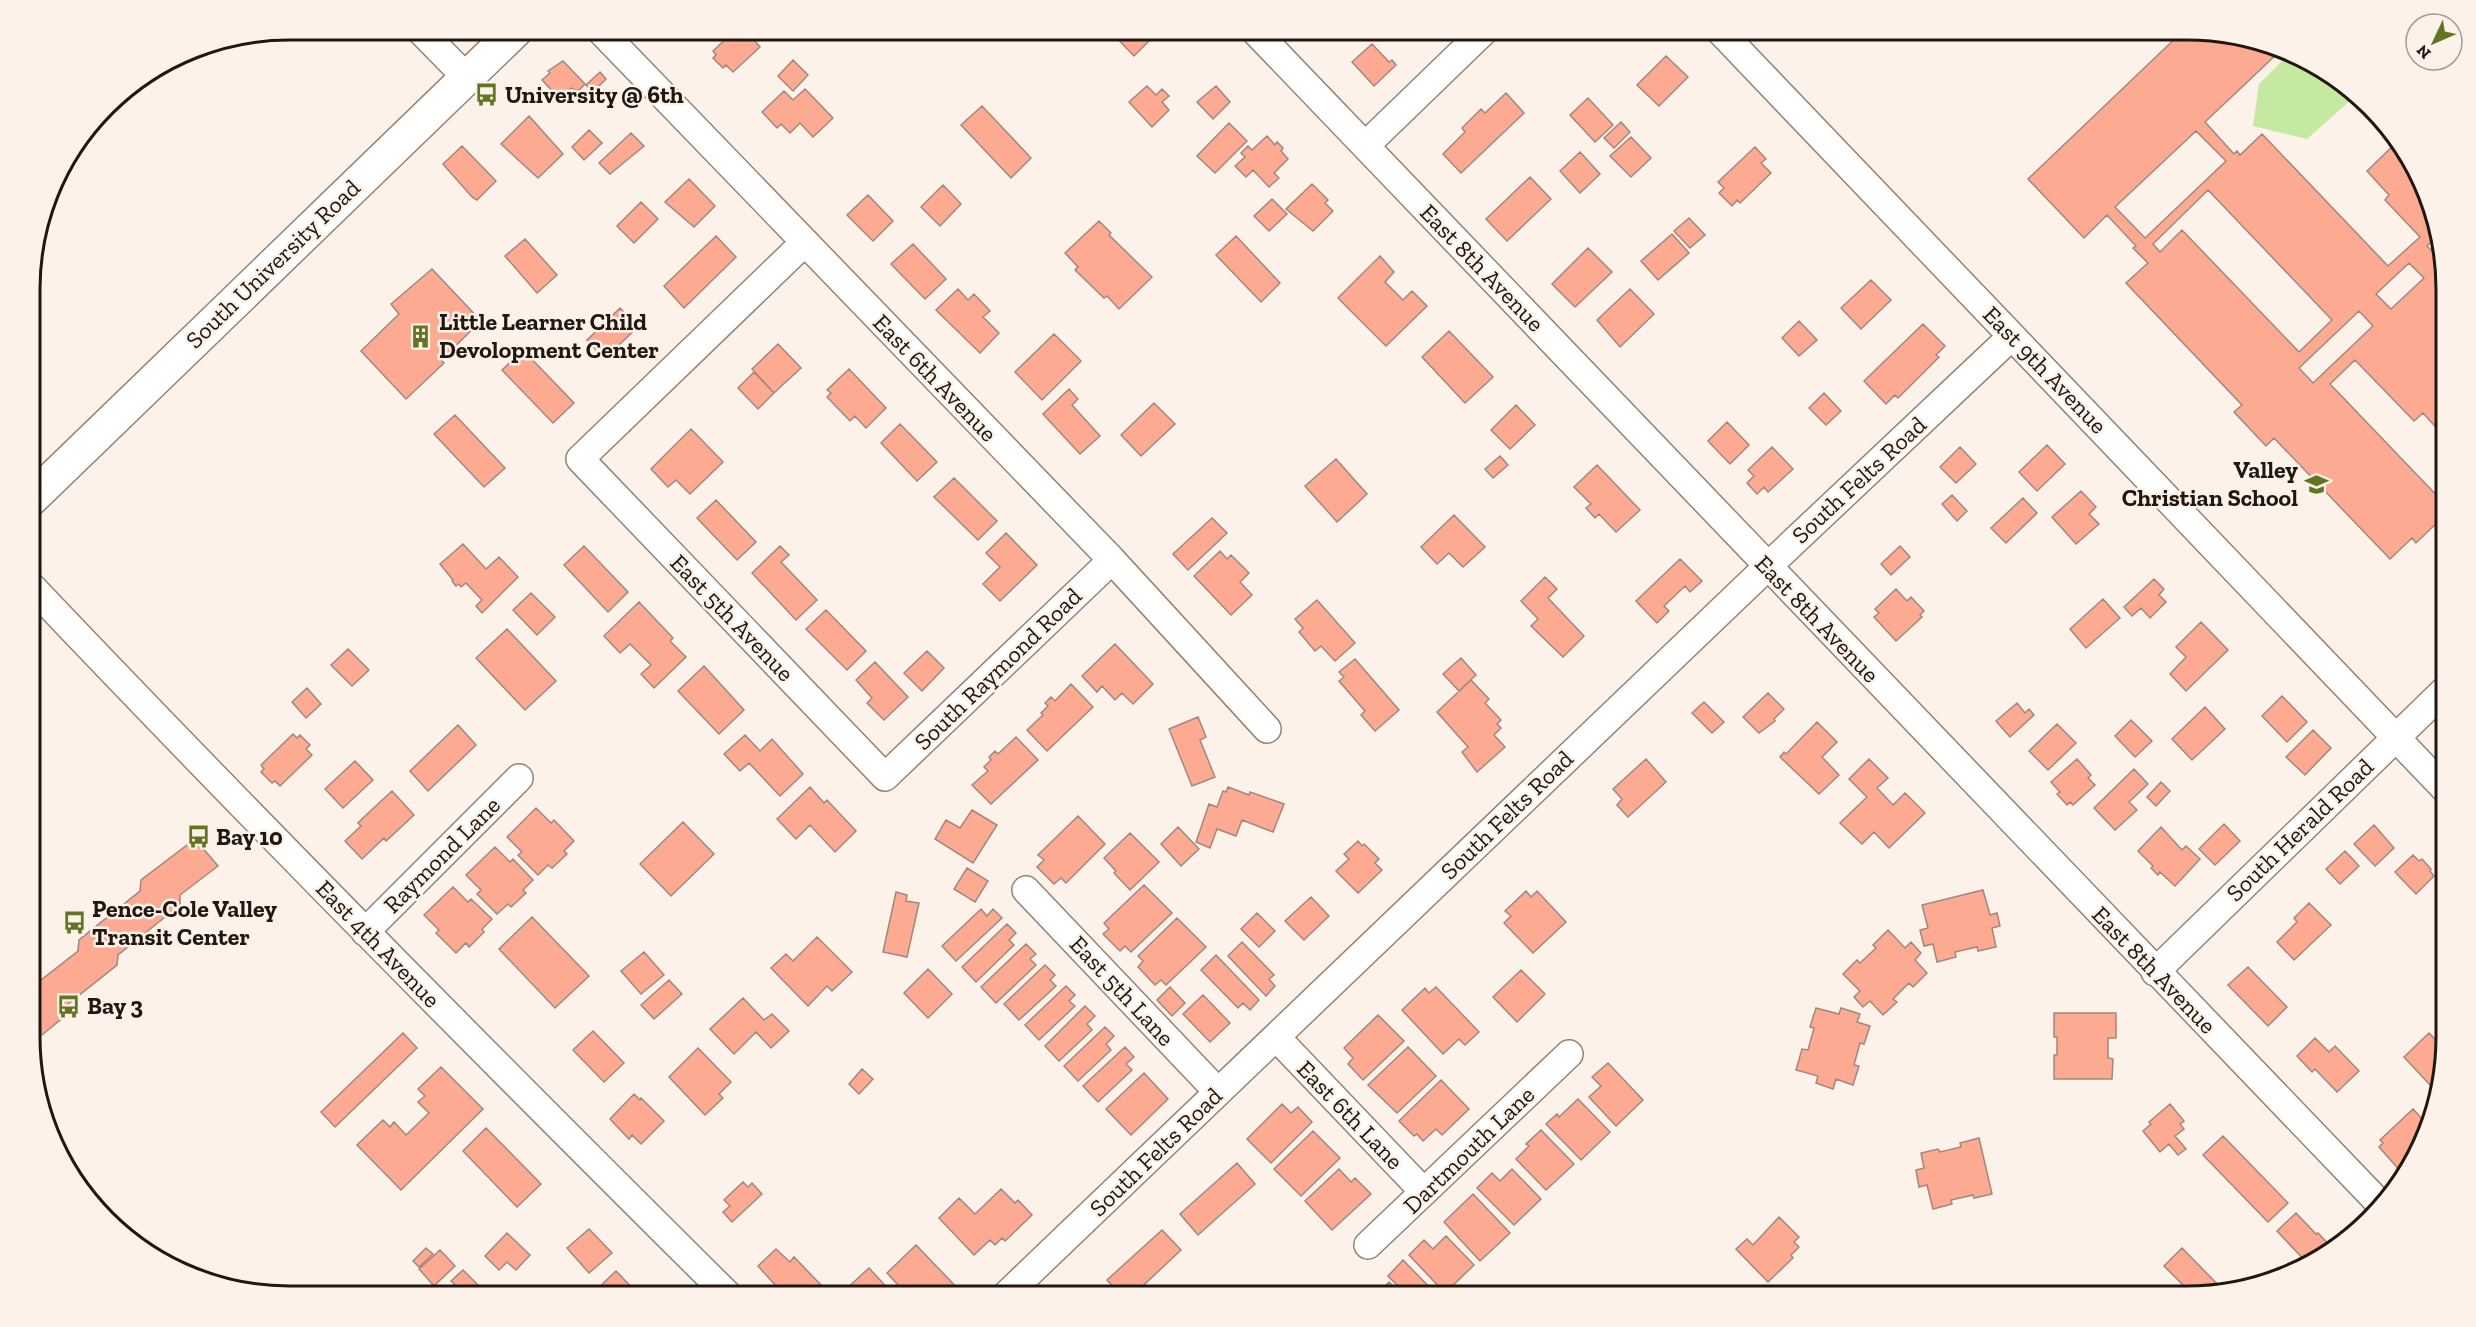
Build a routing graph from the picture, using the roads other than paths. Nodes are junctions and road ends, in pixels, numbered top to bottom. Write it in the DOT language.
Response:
graph roads {
  1 [pos="430,40"];
  2 [pos="505,40"];
  3 [pos="610,40"];
  4 [pos="1264,40"];
  5 [pos="1475,40"];
  6 [pos="1729,40"];
  7 [pos="466,77"];
  8 [pos="1366,145"];
  9 [pos="805,242"];
  10 [pos="2012,336"];
  11 [pos="40,490"];
  12 [pos="1112,560"];
  13 [pos="1767,567"];
  14 [pos="40,595"];
  15 [pos="2436,698"];
  16 [pos="1267,729"];
  17 [pos="2394,738"];
  18 [pos="885,777"];
  19 [pos="519,778"];
  20 [pos="2436,780"];
  21 [pos="1026,890"];
  22 [pos="365,932"];
  23 [pos="2156,972"];
  24 [pos="1276,1037"];
  25 [pos="1569,1054"];
  26 [pos="1218,1092"];
  27 [pos="1424,1192"];
  28 [pos="2376,1200"];
  29 [pos="1368,1245"];
  30 [pos="719,1286"];
  31 [pos="1015,1286"];
  1 -- 7 [label="street"];
  2 -- 7 [label="main road, South University Road"];
  3 -- 9 [label="street, East 6th Avenue"];
  4 -- 8 [label="street, East 8th Avenue"];
  5 -- 8 [label="street"];
  6 -- 10 [label="street, East 9th Avenue"];
  7 -- 11 [label="main road, South University Road"];
  8 -- 13 [label="street, East 8th Avenue"];
  9 -- 12 [label="street, East 6th Avenue"];
  9 -- 18 [label="street, East 5th Avenue"];
  10 -- 13 [label="street, South Felts Road"];
  10 -- 17 [label="street, East 9th Avenue"];
  12 -- 16 [label="street, East 6th Avenue"];
  12 -- 18 [label="street, South Raymond Road"];
  13 -- 23 [label="street, East 8th Avenue"];
  13 -- 24 [label="street, South Felts Road"];
  14 -- 22 [label="street, East 4th Avenue"];
  15 -- 17 [label="street, South Herald Road"];
  17 -- 20 [label="street, East 9th Avenue"];
  17 -- 23 [label="street, South Herald Road"];
  19 -- 22 [label="street, Raymond Lane"];
  21 -- 26 [label="street, East 5th Lane"];
  22 -- 30 [label="street, East 4th Avenue"];
  23 -- 28 [label="street, East 8th Avenue"];
  24 -- 26 [label="street, South Felts Road"];
  24 -- 27 [label="street, East 6th Lane"];
  25 -- 27 [label="street, Dartmouth Lane"];
  26 -- 31 [label="street, South Felts Road"];
  27 -- 29 [label="street, Dartmouth Lane"];
}
